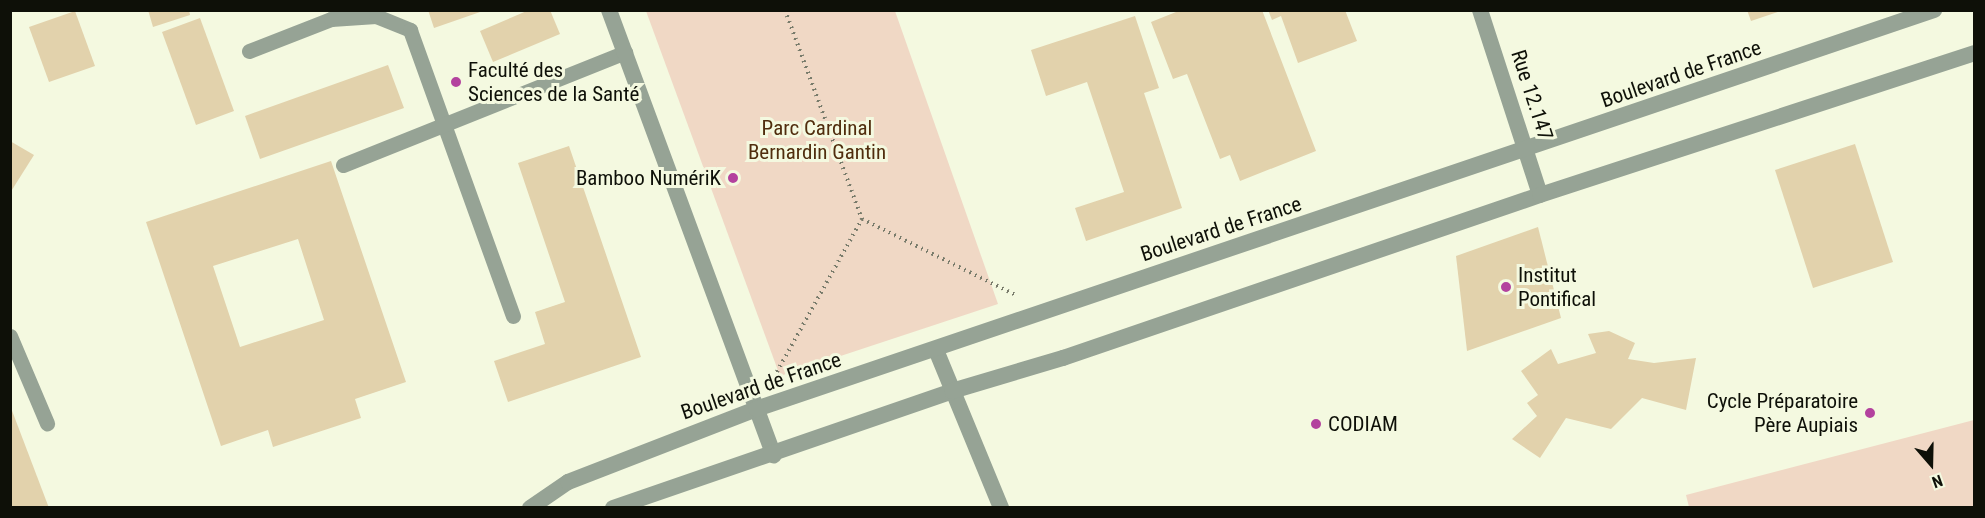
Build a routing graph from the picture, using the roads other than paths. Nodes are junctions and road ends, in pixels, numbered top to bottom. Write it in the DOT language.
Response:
graph roads {
  1 [pos="609,10"];
  2 [pos="1480,10"];
  3 [pos="1934,10"];
  4 [pos="329,15"];
  5 [pos="249,51"];
  6 [pos="625,52"];
  7 [pos="1974,53"];
  8 [pos="444,127"];
  9 [pos="1527,151"];
  10 [pos="343,165"];
  11 [pos="1540,195"];
  12 [pos="513,316"];
  13 [pos="10,336"];
  14 [pos="936,350"];
  15 [pos="952,391"];
  16 [pos="756,409"];
  17 [pos="47,423"];
  18 [pos="774,455"];
  19 [pos="530,507"];
  20 [pos="614,507"];
  21 [pos="1001,507"];
  1 -- 6 [label="street"];
  2 -- 9 [label="street, Rue 12.147"];
  3 -- 9 [label="street, Boulevard de France"];
  4 -- 5 [label="lane"];
  4 -- 8 [label="lane"];
  6 -- 8 [label="lane"];
  6 -- 16 [label="street"];
  7 -- 11 [label="street"];
  8 -- 10 [label="lane"];
  8 -- 12 [label="lane"];
  9 -- 11 [label="street, Rue 12.147"];
  9 -- 14 [label="street, Boulevard de France"];
  11 -- 15 [label="street"];
  13 -- 17 [label="lane"];
  14 -- 15 [label="street"];
  14 -- 16 [label="street, Boulevard de France"];
  15 -- 18 [label="street"];
  15 -- 21 [label="street"];
  16 -- 18 [label="street"];
  16 -- 19 [label="street, Boulevard de France"];
  18 -- 20 [label="street"];
}
